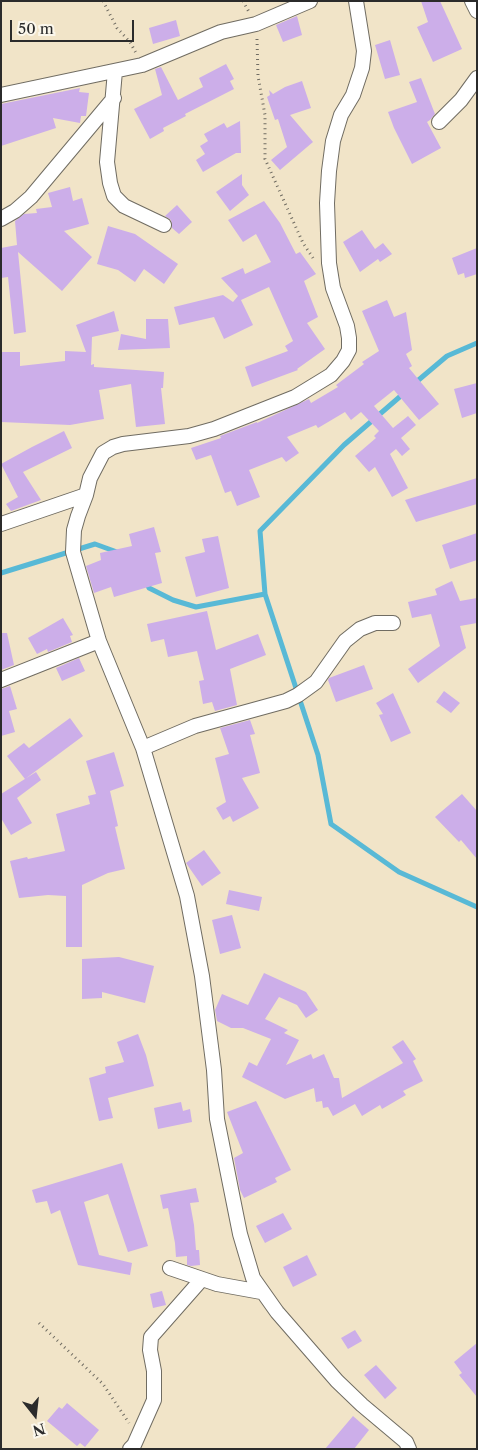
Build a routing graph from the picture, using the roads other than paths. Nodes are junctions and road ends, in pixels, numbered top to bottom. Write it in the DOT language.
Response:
graph roads {
  1 [pos="310,1"];
  2 [pos="356,1"];
  3 [pos="472,1"];
  4 [pos="477,11"];
  5 [pos="115,71"];
  6 [pos="477,78"];
  7 [pos="1,95"];
  8 [pos="114,98"];
  9 [pos="439,122"];
  10 [pos="1,219"];
  11 [pos="164,226"];
  12 [pos="86,496"];
  13 [pos="1,524"];
  14 [pos="393,623"];
  15 [pos="99,641"];
  16 [pos="1,680"];
  17 [pos="143,748"];
  18 [pos="170,1268"];
  19 [pos="202,1279"];
  20 [pos="261,1292"];
  21 [pos="130,1449"];
  22 [pos="410,1449"];
  1 -- 5 [label="street"];
  2 -- 12 [label="street"];
  3 -- 4 [label="street"];
  5 -- 7 [label="street"];
  5 -- 8 [label="street"];
  6 -- 9 [label="street"];
  8 -- 10 [label="street"];
  8 -- 11 [label="street"];
  12 -- 13 [label="street"];
  12 -- 15 [label="street"];
  14 -- 17 [label="street"];
  15 -- 16 [label="street"];
  15 -- 17 [label="street"];
  17 -- 20 [label="street"];
  18 -- 19 [label="street"];
  19 -- 20 [label="street"];
  19 -- 21 [label="street"];
  20 -- 22 [label="street"];
}
